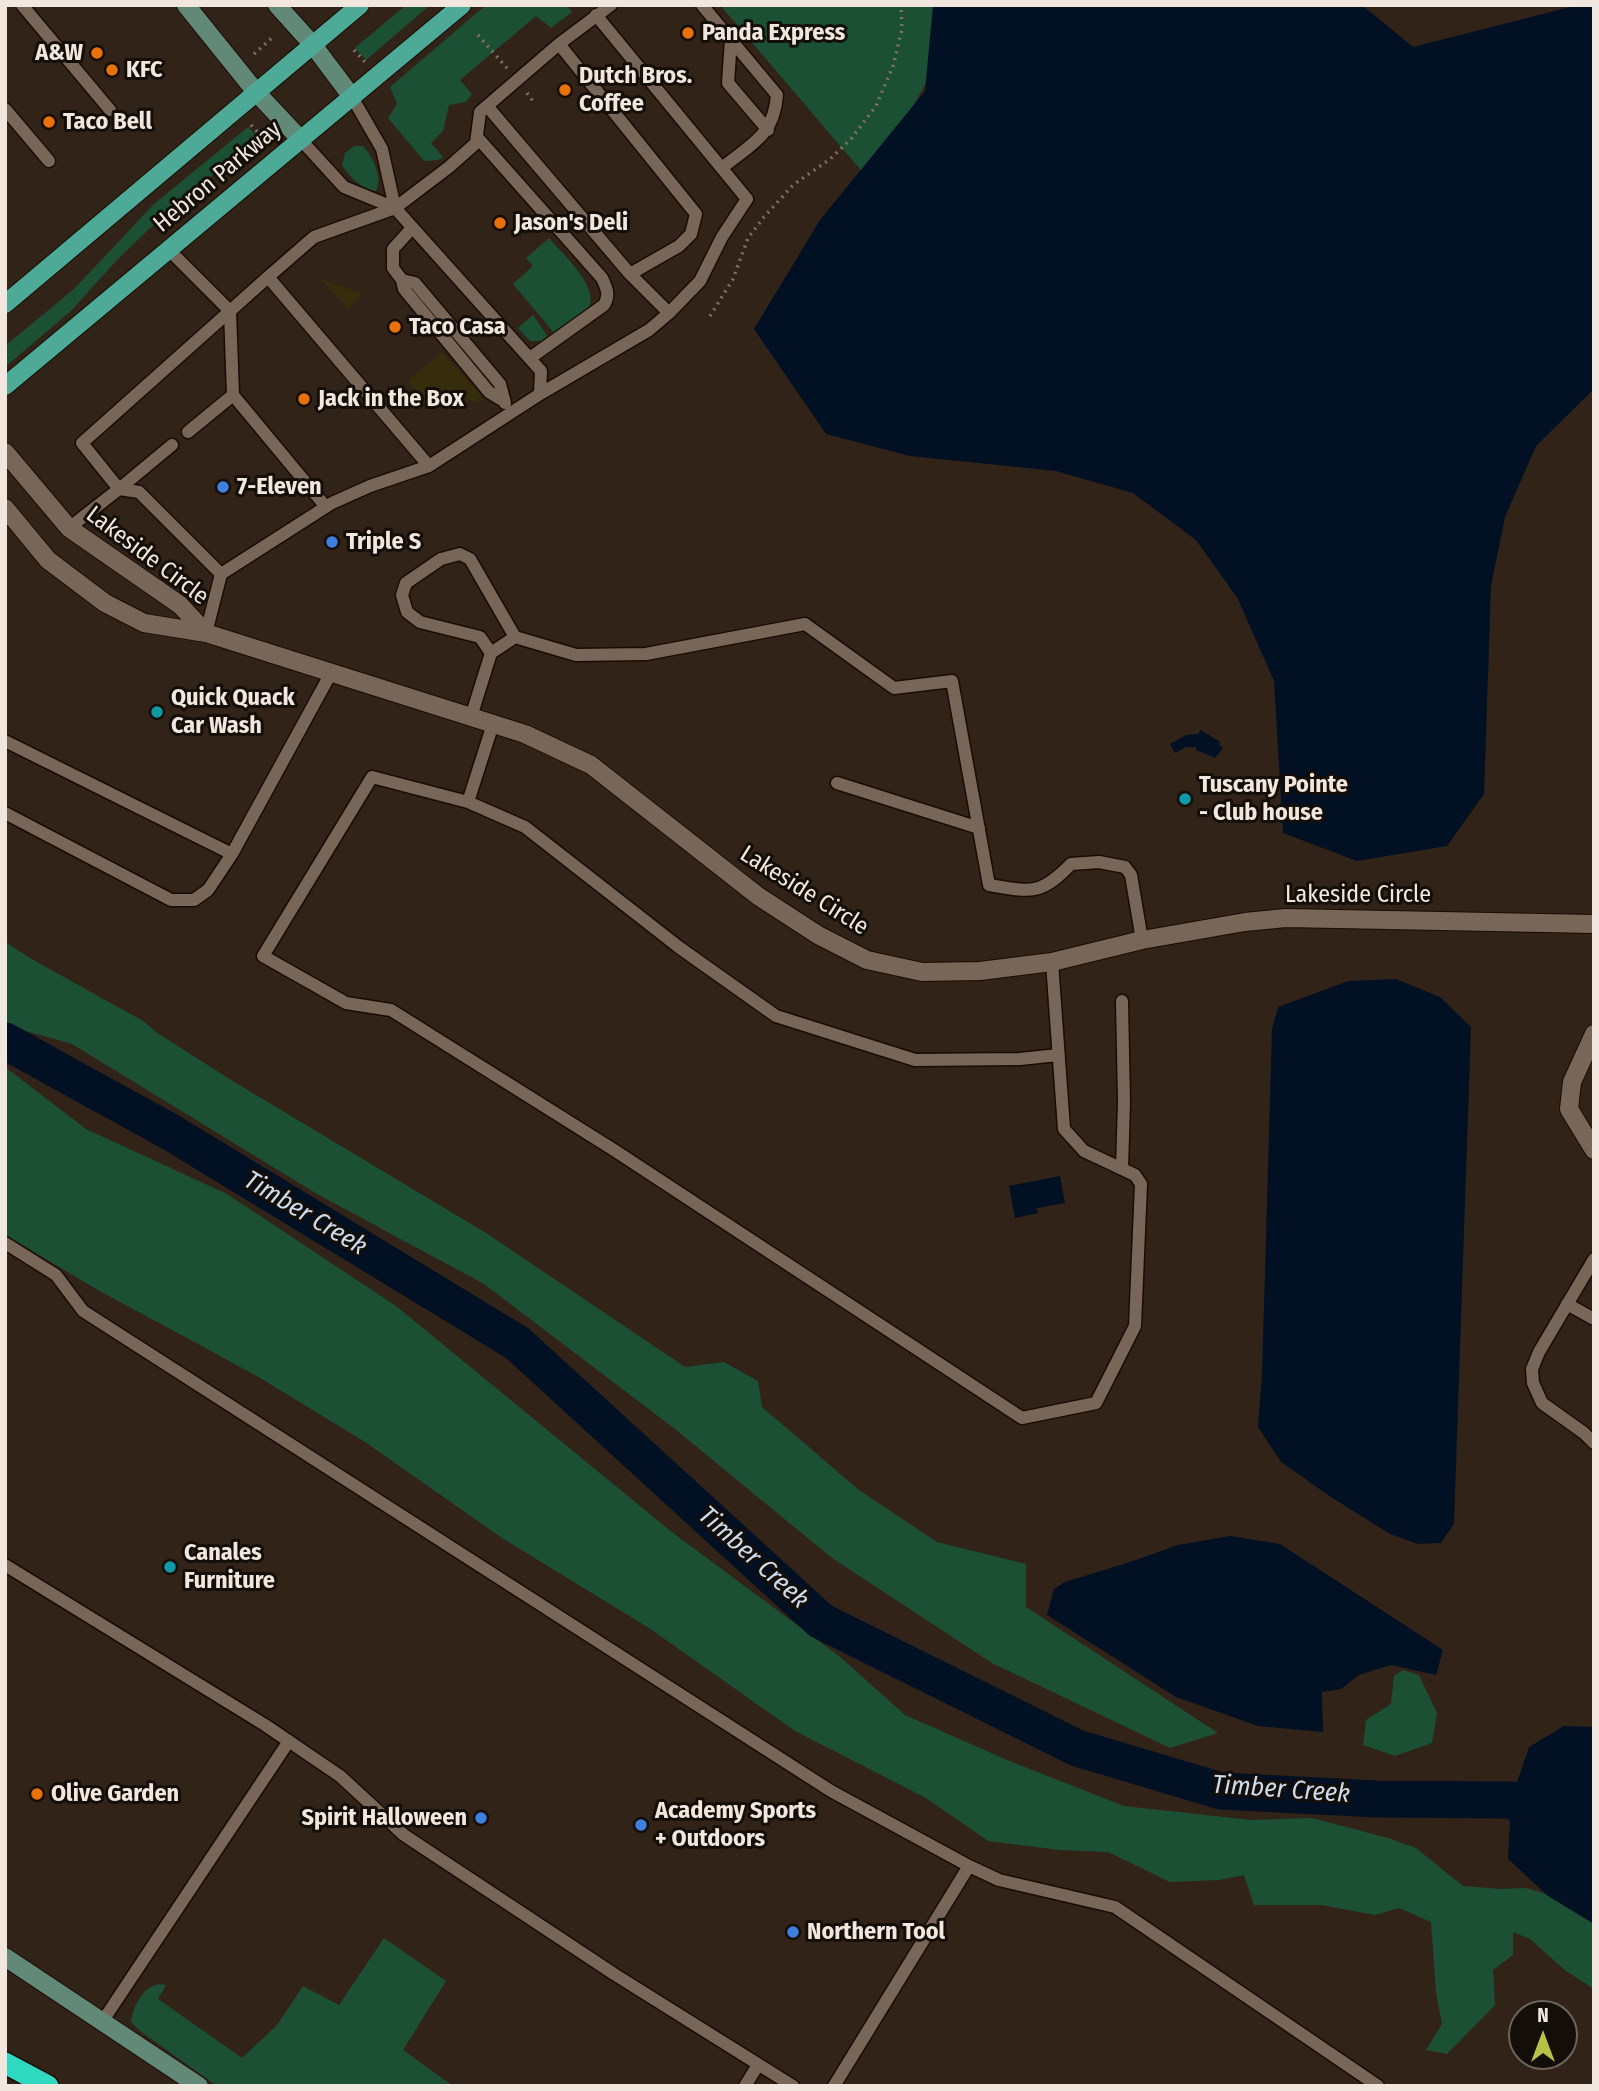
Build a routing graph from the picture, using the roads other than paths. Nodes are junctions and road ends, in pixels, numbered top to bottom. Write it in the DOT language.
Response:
graph roads {
  1 [pos="22,5"];
  2 [pos="186,5"];
  3 [pos="277,5"];
  4 [pos="360,5"];
  5 [pos="462,5"];
  6 [pos="611,5"];
  7 [pos="702,5"];
  8 [pos="596,15"];
  9 [pos="731,39"];
  10 [pos="559,44"];
  11 [pos="313,45"];
  12 [pos="256,92"];
  13 [pos="352,97"];
  14 [pos="487,106"];
  15 [pos="5,108"];
  16 [pos="110,110"];
  17 [pos="768,130"];
  18 [pos="477,136"];
  19 [pos="301,140"];
  20 [pos="49,161"];
  21 [pos="722,168"];
  22 [pos="395,208"];
  23 [pos="412,228"];
  24 [pos="169,250"];
  25 [pos="630,274"];
  26 [pos="268,277"];
  27 [pos="5,304"];
  28 [pos="229,311"];
  29 [pos="669,313"];
  30 [pos="530,358"];
  31 [pos="5,386"];
  32 [pos="540,394"];
  33 [pos="233,395"];
  34 [pos="511,413"];
  35 [pos="188,432"];
  36 [pos="172,445"];
  37 [pos="5,453"];
  38 [pos="429,466"];
  39 [pos="118,489"];
  40 [pos="326,507"];
  41 [pos="5,508"];
  42 [pos="69,527"];
  43 [pos="221,574"];
  44 [pos="206,633"];
  45 [pos="514,636"];
  46 [pos="491,653"];
  47 [pos="331,673"];
  48 [pos="471,717"];
  49 [pos="493,724"];
  50 [pos="5,741"];
  51 [pos="837,783"];
  52 [pos="468,802"];
  53 [pos="5,813"];
  54 [pos="979,828"];
  55 [pos="232,854"];
  56 [pos="1594,924"];
  57 [pos="1142,940"];
  58 [pos="1052,962"];
  59 [pos="1122,1001"];
  60 [pos="1594,1034"];
  61 [pos="1058,1055"];
  62 [pos="1593,1147"];
  63 [pos="1122,1170"];
  64 [pos="5,1243"];
  65 [pos="1594,1259"];
  66 [pos="1567,1304"];
  67 [pos="1594,1319"];
  68 [pos="1594,1443"];
  69 [pos="5,1565"];
  70 [pos="289,1741"];
  71 [pos="969,1866"];
  72 [pos="5,1957"];
  73 [pos="102,2022"];
  74 [pos="5,2063"];
  75 [pos="758,2065"];
  76 [pos="48,2086"];
  77 [pos="199,2086"];
  78 [pos="745,2086"];
  79 [pos="793,2086"];
  80 [pos="834,2086"];
  81 [pos="1378,2086"];
  1 -- 16 [label="lane"];
  2 -- 12 [label="main road"];
  3 -- 11 [label="main road"];
  4 -- 11 [label="main road, Hebron Parkway"];
  5 -- 13 [label="main road, Hebron Parkway"];
  6 -- 8 [label="lane"];
  7 -- 9 [label="lane"];
  8 -- 10 [label="lane"];
  8 -- 21 [label="lane"];
  9 -- 17 [label="lane"];
  9 -- 17 [label="lane"];
  10 -- 14 [label="lane"];
  10 -- 25 [label="lane"];
  11 -- 12 [label="main road, Hebron Parkway"];
  11 -- 13 [label="main road"];
  12 -- 19 [label="main road"];
  12 -- 27 [label="main road, Hebron Parkway"];
  13 -- 19 [label="main road, Hebron Parkway"];
  13 -- 22 [label="lane"];
  14 -- 18 [label="lane"];
  14 -- 25 [label="lane"];
  15 -- 20 [label="lane"];
  17 -- 21 [label="lane"];
  18 -- 22 [label="lane"];
  18 -- 30 [label="lane"];
  19 -- 22 [label="lane"];
  19 -- 24 [label="main road, Hebron Parkway"];
  21 -- 29 [label="lane"];
  22 -- 23 [label="lane"];
  22 -- 26 [label="lane"];
  23 -- 30 [label="lane"];
  23 -- 34 [label="lane"];
  24 -- 28 [label="lane"];
  24 -- 31 [label="main road, Hebron Parkway"];
  25 -- 29 [label="lane"];
  26 -- 28 [label="lane"];
  26 -- 38 [label="lane"];
  28 -- 33 [label="lane"];
  28 -- 39 [label="lane"];
  29 -- 32 [label="lane"];
  30 -- 32 [label="lane"];
  32 -- 34 [label="lane"];
  33 -- 35 [label="lane"];
  33 -- 40 [label="lane"];
  34 -- 38 [label="lane"];
  36 -- 39 [label="lane"];
  37 -- 42 [label="street, Lakeside Circle"];
  38 -- 40 [label="lane"];
  39 -- 42 [label="lane"];
  39 -- 43 [label="lane"];
  40 -- 43 [label="lane"];
  41 -- 44 [label="street, Lakeside Circle"];
  42 -- 44 [label="street, Lakeside Circle"];
  43 -- 44 [label="lane"];
  44 -- 47 [label="street, Lakeside Circle"];
  45 -- 46 [label="lane"];
  45 -- 46 [label="lane"];
  45 -- 54 [label="lane"];
  46 -- 48 [label="lane"];
  47 -- 48 [label="street, Lakeside Circle"];
  47 -- 55 [label="lane"];
  48 -- 49 [label="street, Lakeside Circle"];
  49 -- 52 [label="lane"];
  49 -- 58 [label="street, Lakeside Circle"];
  50 -- 55 [label="lane"];
  51 -- 54 [label="lane"];
  52 -- 61 [label="lane"];
  52 -- 63 [label="lane"];
  53 -- 55 [label="lane"];
  54 -- 57 [label="lane"];
  56 -- 57 [label="street, Lakeside Circle"];
  57 -- 58 [label="street, Lakeside Circle"];
  58 -- 61 [label="lane"];
  59 -- 63 [label="lane"];
  60 -- 62 [label="street"];
  61 -- 63 [label="lane"];
  64 -- 71 [label="lane"];
  65 -- 66 [label="lane"];
  66 -- 67 [label="lane"];
  66 -- 68 [label="lane"];
  69 -- 70 [label="lane"];
  70 -- 73 [label="lane"];
  70 -- 75 [label="lane"];
  71 -- 80 [label="lane"];
  71 -- 81 [label="lane"];
  72 -- 73 [label="main road"];
  73 -- 77 [label="main road"];
  74 -- 76 [label="highway"];
  75 -- 78 [label="lane"];
  75 -- 79 [label="lane"];
}
